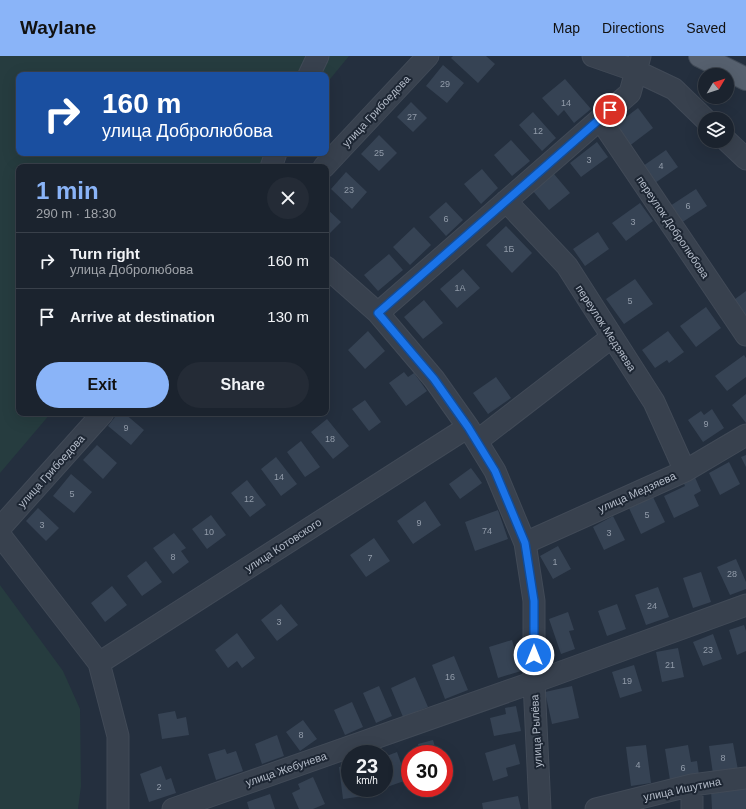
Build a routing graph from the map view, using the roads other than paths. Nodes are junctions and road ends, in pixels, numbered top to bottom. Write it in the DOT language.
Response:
graph roads {
  1 [pos="318,56"];
  2 [pos="593,56"];
  3 [pos="700,56"];
  4 [pos="417,60"];
  5 [pos="638,63"];
  6 [pos="310,72"];
  7 [pos="746,79"];
  8 [pos="698,112"];
  9 [pos="600,119"];
  10 [pos="734,148"];
  11 [pos="746,159"];
  12 [pos="327,164"];
  13 [pos="506,201"];
  14 [pos="329,269"];
  15 [pos="378,313"];
  16 [pos="746,335"];
  17 [pos="612,336"];
  18 [pos="100,416"];
  19 [pos="472,434"];
  20 [pos="746,435"];
  21 [pos="685,471"];
  22 [pos="0,528"];
  23 [pos="0,535"];
  24 [pos="525,543"];
  25 [pos="746,605"];
  26 [pos="99,663"];
  27 [pos="534,682"];
  28 [pos="746,778"];
  29 [pos="692,785"];
  30 [pos="118,809"];
  31 [pos="173,809"];
  32 [pos="540,809"];
  33 [pos="596,809"];
  34 [pos="692,809"];
  1 -- 6 [label="street"];
  2 -- 5 [label="street"];
  3 -- 7 [label="main road"];
  4 -- 12 [label="street, улица Грибоедова"];
  5 -- 8 [label="street"];
  5 -- 9 [label="street"];
  9 -- 13 [label="street"];
  9 -- 16 [label="street, переулок Добролюбова"];
  10 -- 11 [label="street"];
  13 -- 15 [label="street"];
  13 -- 17 [label="street, переулок Медзяева"];
  14 -- 15 [label="street, улица Рылёва"];
  15 -- 19 [label="street, улица Рылёва"];
  17 -- 19 [label="street, улица Котовского"];
  17 -- 21 [label="street, переулок Медзяева"];
  18 -- 22 [label="street, улица Грибоедова"];
  19 -- 24 [label="street, улица Рылёва"];
  19 -- 26 [label="street, улица Котовского"];
  20 -- 21 [label="street, улица Медзяева"];
  21 -- 24 [label="street, улица Медзяева"];
  23 -- 26 [label="street"];
  24 -- 27 [label="street, улица Рылёва"];
  25 -- 27 [label="street, улица Жебунева"];
  26 -- 30 [label="street"];
  27 -- 31 [label="street, улица Жебунева"];
  27 -- 32 [label="street, улица Рылёва"];
  28 -- 29 [label="street, улица Ишутина"];
  29 -- 33 [label="street, улица Ишутина"];
  29 -- 34 [label="street"];
}
